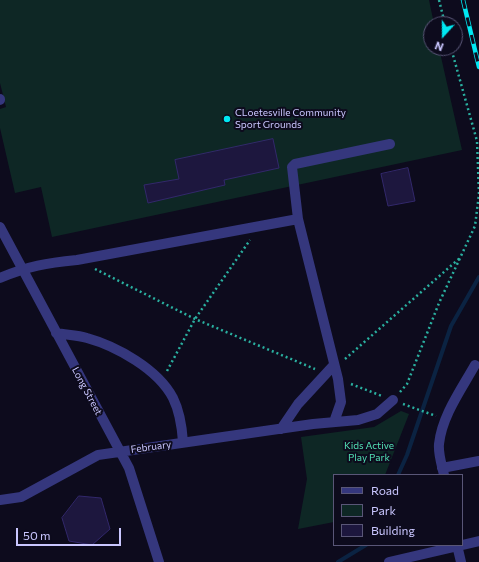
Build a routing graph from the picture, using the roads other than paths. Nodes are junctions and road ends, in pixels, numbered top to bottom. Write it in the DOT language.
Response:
graph roads {
  1 [pos="390,144"];
  2 [pos="298,220"];
  3 [pos="0,227"];
  4 [pos="23,268"];
  5 [pos="0,278"];
  6 [pos="56,333"];
  7 [pos="334,365"];
  8 [pos="475,365"];
  9 [pos="393,400"];
  10 [pos="334,422"];
  11 [pos="281,429"];
  12 [pos="183,442"];
  13 [pos="120,452"];
  14 [pos="479,461"];
  15 [pos="443,472"];
  16 [pos="0,500"];
  17 [pos="479,541"];
  18 [pos="463,545"];
  19 [pos="457,546"];
  20 [pos="159,562"];
  21 [pos="390,562"];
  22 [pos="461,562"];
  1 -- 2 [label="street"];
  2 -- 4 [label="street"];
  2 -- 7 [label="street"];
  3 -- 4 [label="street, Long Street"];
  4 -- 5 [label="street"];
  4 -- 6 [label="street, Long Street"];
  6 -- 12 [label="street"];
  6 -- 13 [label="street, Long Street"];
  7 -- 10 [label="street"];
  7 -- 11 [label="street"];
  8 -- 15 [label="street"];
  9 -- 10 [label="street, February"];
  10 -- 11 [label="street, February"];
  11 -- 12 [label="street, February"];
  12 -- 13 [label="street, February"];
  13 -- 16 [label="street, February"];
  13 -- 20 [label="street, Long Street"];
  14 -- 15 [label="street"];
  17 -- 18 [label="street"];
  19 -- 21 [label="street"];
  19 -- 22 [label="street"];
}
